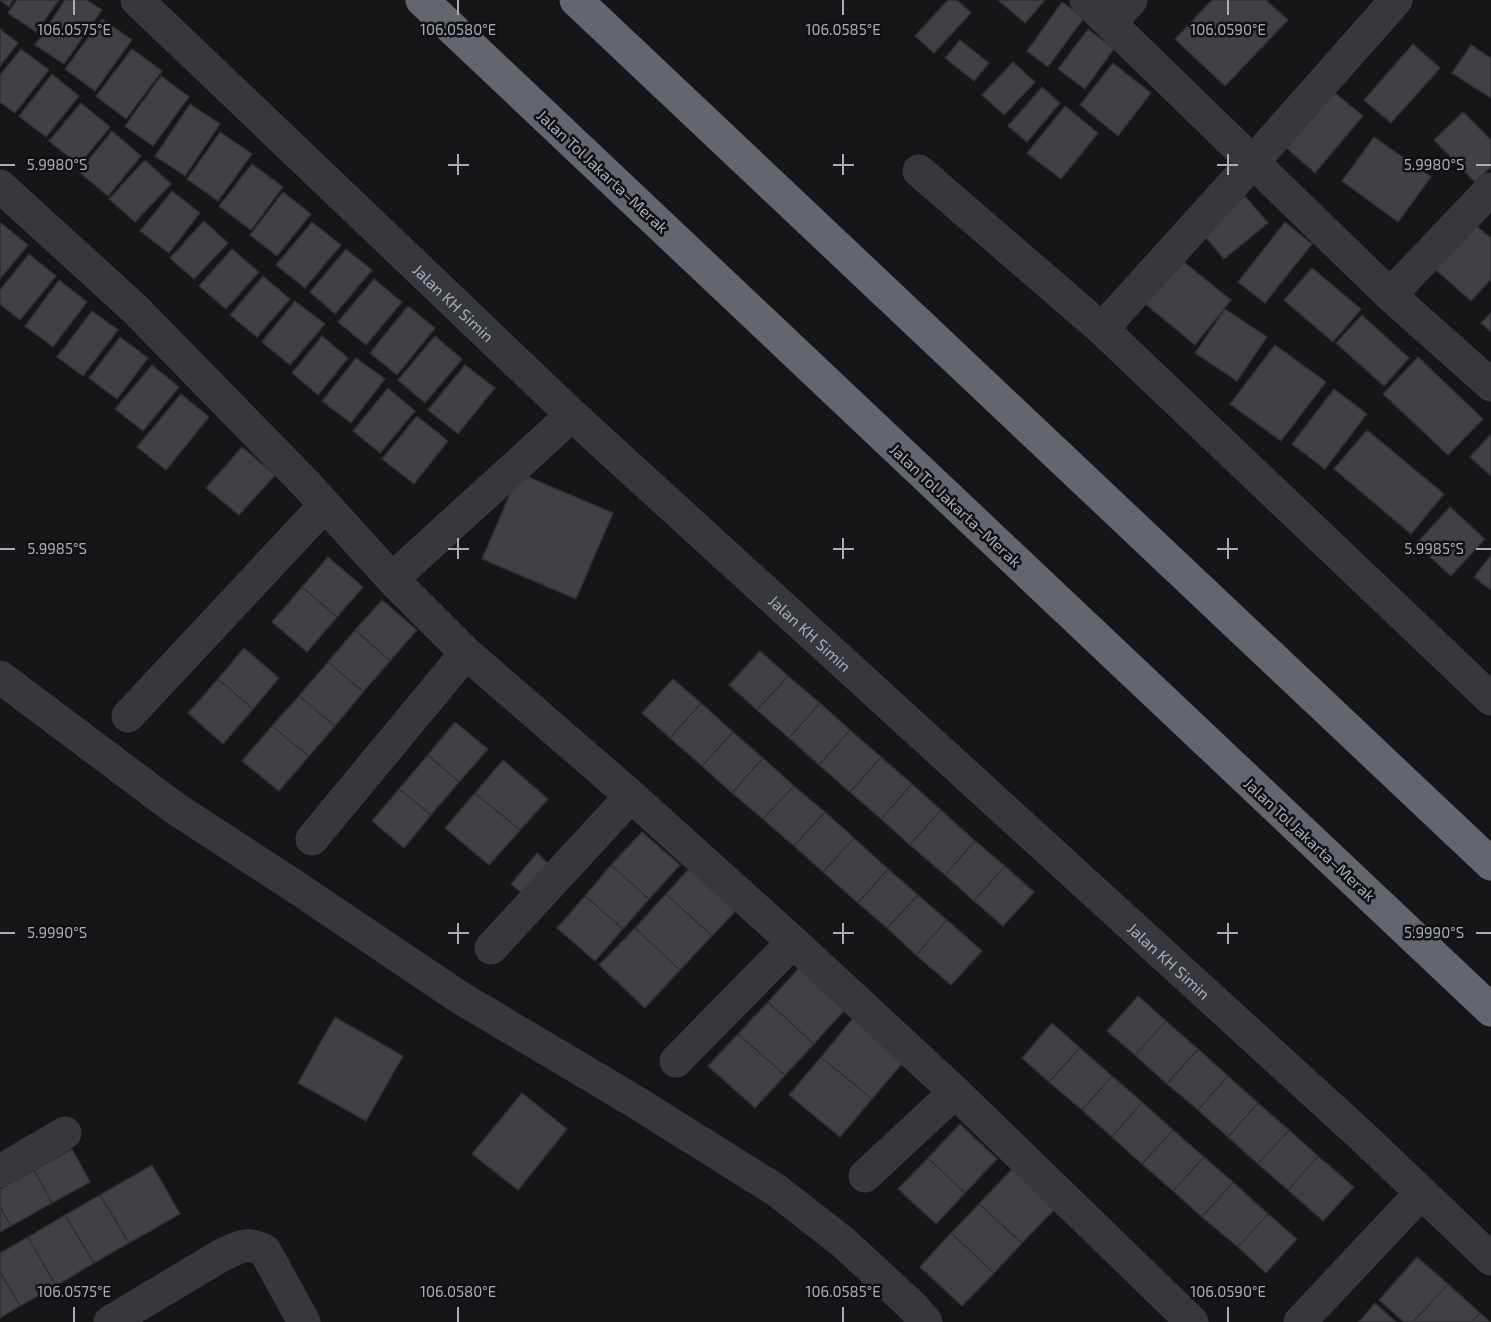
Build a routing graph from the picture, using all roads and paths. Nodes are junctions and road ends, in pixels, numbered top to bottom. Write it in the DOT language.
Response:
graph roads {
  1 [pos="137,0"];
  2 [pos="422,0"];
  3 [pos="576,0"];
  4 [pos="1086,0"];
  5 [pos="1396,0"];
  6 [pos="1121,11"];
  7 [pos="1253,162"];
  8 [pos="919,171"];
  9 [pos="0,186"];
  10 [pos="1491,189"];
  11 [pos="1390,295"];
  12 [pos="1101,329"];
  13 [pos="1491,385"];
  14 [pos="572,415"];
  15 [pos="326,505"];
  16 [pos="392,579"];
  17 [pos="466,653"];
  18 [pos="0,677"];
  19 [pos="1491,699"];
  20 [pos="128,716"];
  21 [pos="631,796"];
  22 [pos="312,839"];
  23 [pos="1491,864"];
  24 [pos="793,942"];
  25 [pos="491,948"];
  26 [pos="1491,1011"];
  27 [pos="676,1061"];
  28 [pos="955,1092"];
  29 [pos="65,1133"];
  30 [pos="0,1171"];
  31 [pos="865,1176"];
  32 [pos="1421,1193"];
  33 [pos="1491,1259"];
  34 [pos="110,1322"];
  35 [pos="304,1322"];
  36 [pos="926,1322"];
  37 [pos="1192,1322"];
  38 [pos="1300,1322"];
  1 -- 14 [label="street, Jalan KH Simin"];
  2 -- 26 [label="highway, Jalan Tol Jakarta–Merak"];
  3 -- 23 [label="highway"];
  4 -- 6 [label="street"];
  5 -- 7 [label="street"];
  6 -- 7 [label="street"];
  7 -- 11 [label="street"];
  7 -- 12 [label="street"];
  8 -- 12 [label="street"];
  9 -- 15 [label="street"];
  10 -- 11 [label="street"];
  11 -- 13 [label="street"];
  12 -- 19 [label="street"];
  14 -- 16 [label="street"];
  14 -- 32 [label="street, Jalan KH Simin"];
  15 -- 16 [label="street"];
  15 -- 20 [label="street"];
  16 -- 17 [label="street"];
  17 -- 21 [label="street"];
  17 -- 22 [label="street"];
  18 -- 36 [label="street"];
  21 -- 24 [label="street"];
  21 -- 25 [label="street"];
  24 -- 27 [label="street"];
  24 -- 28 [label="street"];
  28 -- 31 [label="street"];
  28 -- 37 [label="street"];
  29 -- 30 [label="street"];
  32 -- 33 [label="street, Jalan KH Simin"];
  32 -- 38 [label="street"];
  34 -- 35 [label="street"];
}
